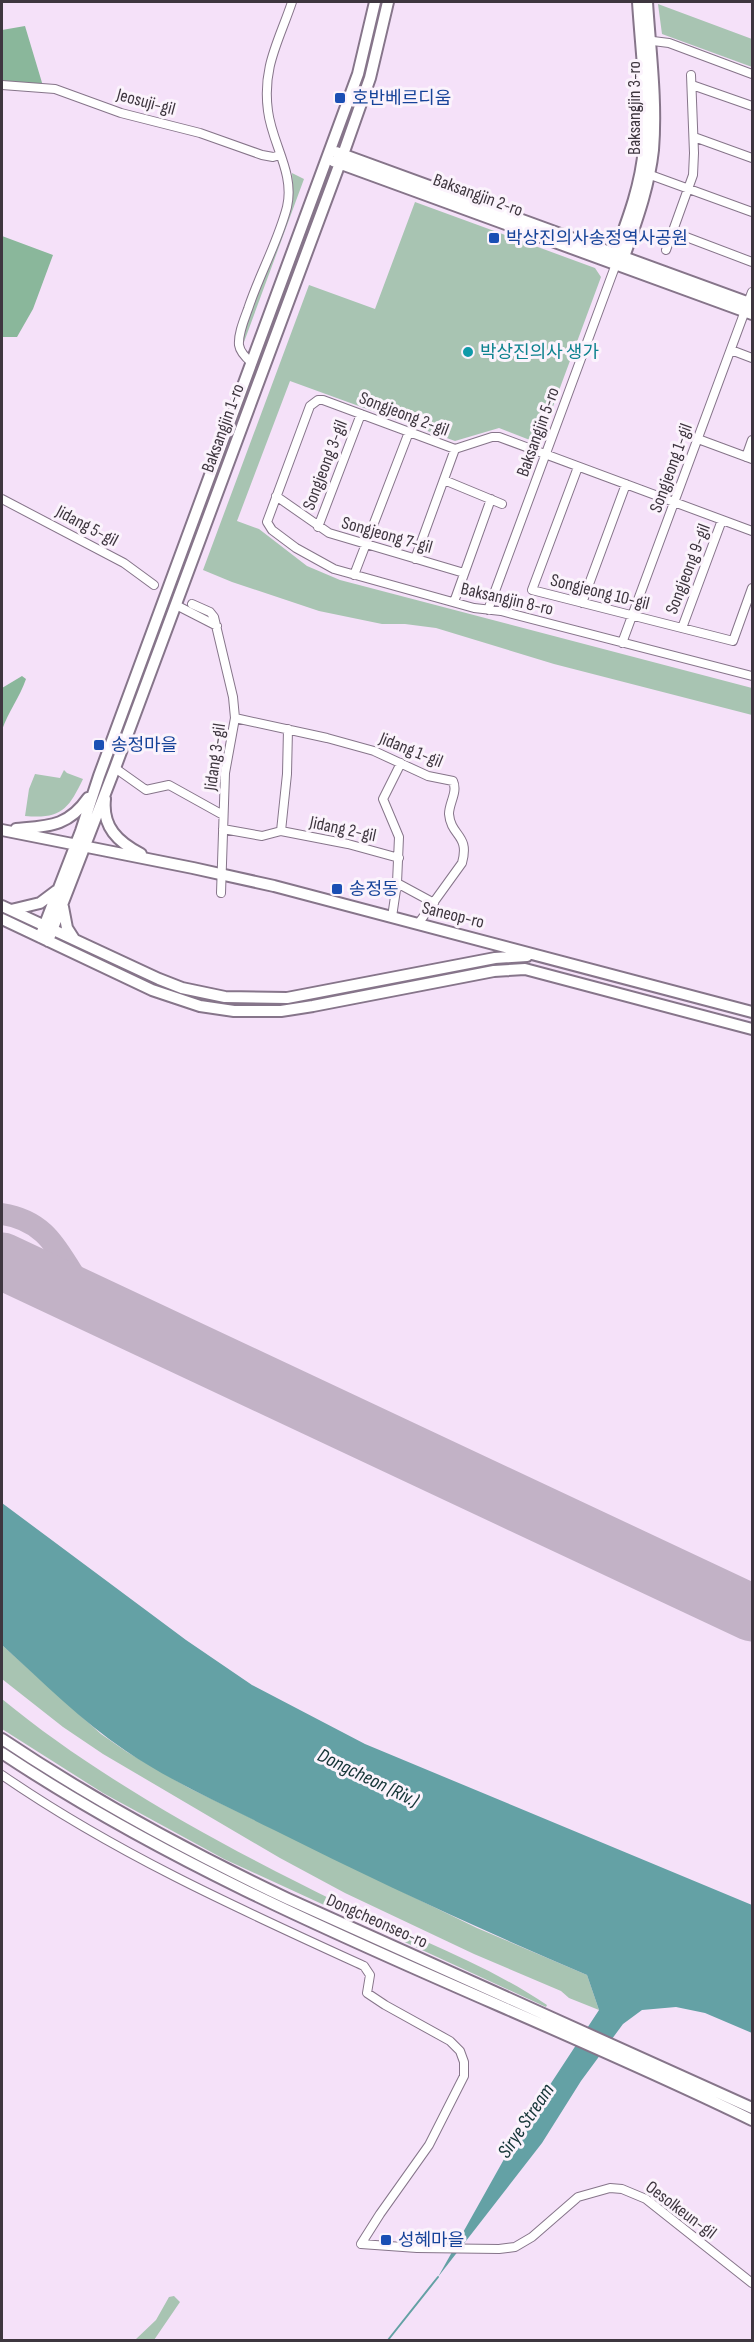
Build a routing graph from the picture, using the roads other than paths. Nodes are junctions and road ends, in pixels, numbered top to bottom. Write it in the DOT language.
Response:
graph roads {
  1 [pos="292,2"];
  2 [pos="375,2"];
  3 [pos="388,2"];
  4 [pos="638,2"];
  5 [pos="647,2"];
  6 [pos="645,40"];
  7 [pos="753,74"];
  8 [pos="691,75"];
  9 [pos="2,85"];
  10 [pos="692,85"];
  11 [pos="753,106"];
  12 [pos="694,137"];
  13 [pos="329,154"];
  14 [pos="280,155"];
  15 [pos="341,158"];
  16 [pos="753,158"];
  17 [pos="645,173"];
  18 [pos="689,188"];
  19 [pos="753,212"];
  20 [pos="673,232"];
  21 [pos="666,250"];
  22 [pos="618,258"];
  23 [pos="753,262"];
  24 [pos="753,292"];
  25 [pos="750,308"];
  26 [pos="731,350"];
  27 [pos="753,358"];
  28 [pos="252,363"];
  29 [pos="361,414"];
  30 [pos="409,432"];
  31 [pos="698,439"];
  32 [pos="753,440"];
  33 [pos="455,449"];
  34 [pos="545,455"];
  35 [pos="749,458"];
  36 [pos="578,467"];
  37 [pos="444,480"];
  38 [pos="626,484"];
  39 [pos="276,496"];
  40 [pos="2,499"];
  41 [pos="491,499"];
  42 [pos="675,502"];
  43 [pos="502,504"];
  44 [pos="722,520"];
  45 [pos="268,524"];
  46 [pos="318,527"];
  47 [pos="753,531"];
  48 [pos="366,545"];
  49 [pos="415,559"];
  50 [pos="465,573"];
  51 [pos="354,575"];
  52 [pos="154,585"];
  53 [pos="753,588"];
  54 [pos="454,602"];
  55 [pos="582,603"];
  56 [pos="192,604"];
  57 [pos="176,605"];
  58 [pos="488,610"];
  59 [pos="633,616"];
  60 [pos="217,626"];
  61 [pos="682,628"];
  62 [pos="622,643"];
  63 [pos="753,676"];
  64 [pos="235,718"];
  65 [pos="288,729"];
  66 [pos="401,763"];
  67 [pos="115,768"];
  68 [pos="93,791"];
  69 [pos="105,793"];
  70 [pos="223,815"];
  71 [pos="223,829"];
  72 [pos="2,830"];
  73 [pos="281,831"];
  74 [pos="80,845"];
  75 [pos="399,858"];
  76 [pos="149,859"];
  77 [pos="221,874"];
  78 [pos="398,883"];
  79 [pos="61,893"];
  80 [pos="220,893"];
  81 [pos="434,903"];
  82 [pos="4,912"];
  83 [pos="392,917"];
  84 [pos="418,924"];
  85 [pos="48,928"];
  86 [pos="44,939"];
  87 [pos="74,940"];
  88 [pos="545,956"];
  89 [pos="753,1012"];
  90 [pos="753,1029"];
  91 [pos="2,1739"];
  92 [pos="2,1753"];
  93 [pos="2,1775"];
  94 [pos="559,2026"];
  95 [pos="653,2068"];
  96 [pos="753,2108"];
  97 [pos="753,2120"];
  98 [pos="753,2283"];
  1 -- 14 [label="street"];
  2 -- 13 [label="street, Baksangjin 1-ro"];
  3 -- 15 [label="street, Baksangjin 1-ro"];
  4 -- 6 [label="street, Baksangjin 3-ro"];
  5 -- 6 [label="street, Baksangjin 3-ro"];
  6 -- 7 [label="street"];
  6 -- 17 [label="street, Baksangjin 3-ro"];
  8 -- 10 [label="street"];
  9 -- 14 [label="street, Jeosuji-gil"];
  10 -- 11 [label="street"];
  10 -- 12 [label="street"];
  12 -- 16 [label="street"];
  12 -- 18 [label="street"];
  13 -- 15 [label="street, Baksangjin 2-ro"];
  13 -- 28 [label="street, Baksangjin 1-ro"];
  14 -- 28 [label="street"];
  15 -- 22 [label="street, Baksangjin 2-ro"];
  15 -- 57 [label="street, Baksangjin 1-ro"];
  17 -- 18 [label="street"];
  17 -- 22 [label="street, Baksangjin 3-ro"];
  18 -- 19 [label="street"];
  18 -- 20 [label="street"];
  20 -- 21 [label="street"];
  20 -- 23 [label="street"];
  22 -- 25 [label="street, Baksangjin 2-ro"];
  22 -- 34 [label="street, Baksangjin 5-ro"];
  24 -- 25 [label="street, Songjeong 1-gil"];
  25 -- 26 [label="street, Songjeong 1-gil"];
  26 -- 27 [label="street"];
  26 -- 31 [label="street, Songjeong 1-gil"];
  28 -- 68 [label="street, Baksangjin 1-ro"];
  29 -- 30 [label="street, Songjeong 2-gil"];
  29 -- 39 [label="street, Songjeong 2-gil"];
  29 -- 46 [label="street, Songjeong 3-gil"];
  30 -- 33 [label="street, Songjeong 2-gil"];
  30 -- 48 [label="street"];
  31 -- 35 [label="street"];
  31 -- 42 [label="street, Songjeong 1-gil"];
  32 -- 35 [label="street"];
  33 -- 34 [label="street, Songjeong 2-gil"];
  33 -- 37 [label="street"];
  34 -- 36 [label="street, Songjeong 2-gil"];
  34 -- 58 [label="street, Baksangjin 5-ro"];
  36 -- 38 [label="street, Songjeong 2-gil"];
  36 -- 55 [label="street, Songjeong 10-gil"];
  37 -- 41 [label="street"];
  37 -- 49 [label="street"];
  38 -- 42 [label="street, Songjeong 2-gil"];
  38 -- 55 [label="street"];
  39 -- 45 [label="street, Songjeong 2-gil"];
  39 -- 46 [label="street, Songjeong 7-gil"];
  40 -- 52 [label="street, Jidang 5-gil"];
  41 -- 43 [label="street"];
  41 -- 50 [label="street"];
  42 -- 44 [label="street, Songjeong 2-gil"];
  42 -- 59 [label="street, Songjeong 1-gil"];
  44 -- 47 [label="street, Songjeong 2-gil"];
  44 -- 61 [label="street, Songjeong 9-gil"];
  45 -- 51 [label="street, Baksangjin 8-ro"];
  46 -- 48 [label="street, Songjeong 7-gil"];
  48 -- 49 [label="street, Songjeong 7-gil"];
  48 -- 51 [label="street"];
  49 -- 50 [label="street, Songjeong 7-gil"];
  50 -- 54 [label="street"];
  51 -- 54 [label="street, Baksangjin 8-ro"];
  53 -- 61 [label="street, Songjeong 10-gil"];
  54 -- 58 [label="street, Baksangjin 8-ro"];
  55 -- 59 [label="street, Songjeong 10-gil"];
  56 -- 60 [label="street"];
  57 -- 60 [label="street"];
  57 -- 67 [label="street, Baksangjin 1-ro"];
  58 -- 62 [label="street, Baksangjin 8-ro"];
  59 -- 61 [label="street, Songjeong 10-gil"];
  59 -- 62 [label="street, Songjeong 1-gil"];
  60 -- 64 [label="street, Jidang 3-gil"];
  62 -- 63 [label="street, Baksangjin 8-ro"];
  64 -- 65 [label="street, Jidang 1-gil"];
  64 -- 70 [label="street, Jidang 3-gil"];
  65 -- 66 [label="street, Jidang 1-gil"];
  65 -- 73 [label="street"];
  66 -- 75 [label="street, Jidang 2-gil"];
  66 -- 81 [label="street, Jidang 1-gil"];
  67 -- 69 [label="street, Baksangjin 1-ro"];
  67 -- 70 [label="street"];
  68 -- 72 [label="street"];
  68 -- 74 [label="street, Baksangjin 1-ro"];
  69 -- 74 [label="street, Baksangjin 1-ro"];
  69 -- 76 [label="street"];
  70 -- 71 [label="street, Jidang 3-gil"];
  71 -- 73 [label="street, Jidang 2-gil"];
  71 -- 77 [label="street, Jidang 3-gil"];
  72 -- 74 [label="street, Saneop-ro"];
  73 -- 75 [label="street, Jidang 2-gil"];
  74 -- 76 [label="street, Saneop-ro"];
  74 -- 79 [label="street, Baksangjin 1-ro"];
  75 -- 78 [label="street, Jidang 2-gil"];
  76 -- 77 [label="street, Saneop-ro"];
  77 -- 80 [label="street, Jidang 3-gil"];
  77 -- 83 [label="street, Saneop-ro"];
  78 -- 81 [label="street"];
  78 -- 83 [label="street, Jidang 2-gil"];
  79 -- 82 [label="street"];
  79 -- 85 [label="street, Baksangjin 1-ro"];
  79 -- 87 [label="street"];
  81 -- 84 [label="street, Jidang 1-gil"];
  82 -- 85 [label="street"];
  82 -- 86 [label="street"];
  83 -- 84 [label="street, Saneop-ro"];
  84 -- 88 [label="street, Saneop-ro"];
  85 -- 86 [label="street, Baksangjin 1-ro"];
  85 -- 87 [label="street"];
  86 -- 90 [label="street"];
  87 -- 88 [label="street"];
  88 -- 89 [label="street, Saneop-ro"];
  91 -- 94 [label="street, Dongcheonseo-ro"];
  92 -- 94 [label="street, Dongcheonseo-ro"];
  93 -- 98 [label="street, Oesolkeun-gil"];
  94 -- 95 [label="street, Dongcheonseo-ro"];
  95 -- 96 [label="street, Dongcheonseo-ro"];
  95 -- 97 [label="street, Dongcheonseo-ro"];
}
